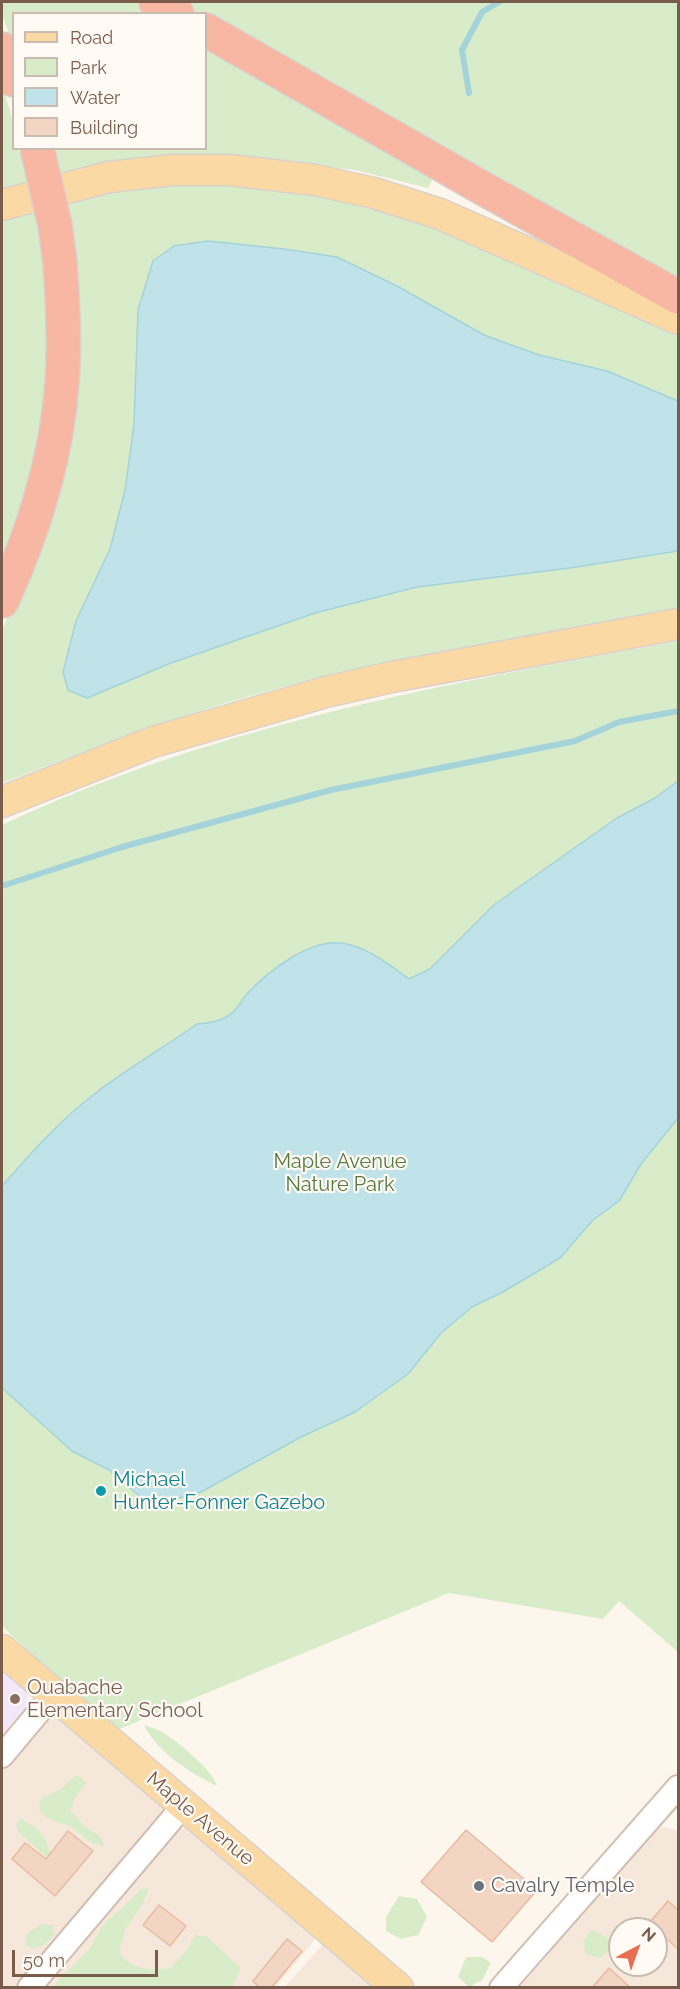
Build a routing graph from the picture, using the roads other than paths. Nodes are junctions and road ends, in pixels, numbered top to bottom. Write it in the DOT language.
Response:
graph roads {
  1 [pos="156,2"];
  2 [pos="174,12"];
  3 [pos="207,31"];
  4 [pos="2,49"];
  5 [pos="12,75"];
  6 [pos="37,150"];
  7 [pos="2,205"];
  8 [pos="678,297"];
  9 [pos="678,319"];
  10 [pos="2,602"];
  11 [pos="678,624"];
  12 [pos="2,802"];
  13 [pos="2,1650"];
  14 [pos="54,1694"];
  15 [pos="2,1756"];
  16 [pos="678,1787"];
  17 [pos="184,1805"];
  18 [pos="29,1988"];
  19 [pos="398,1988"];
  20 [pos="501,1988"];
  1 -- 2 [label="highway"];
  3 -- 8 [label="highway"];
  4 -- 5 [label="highway"];
  6 -- 10 [label="highway, bridge"];
  7 -- 9 [label="main road"];
  11 -- 12 [label="main road"];
  13 -- 14 [label="main road, Maple Avenue"];
  14 -- 15 [label="street"];
  14 -- 17 [label="main road, Maple Avenue"];
  16 -- 20 [label="street"];
  17 -- 18 [label="street"];
  17 -- 19 [label="main road, Maple Avenue"];
}
